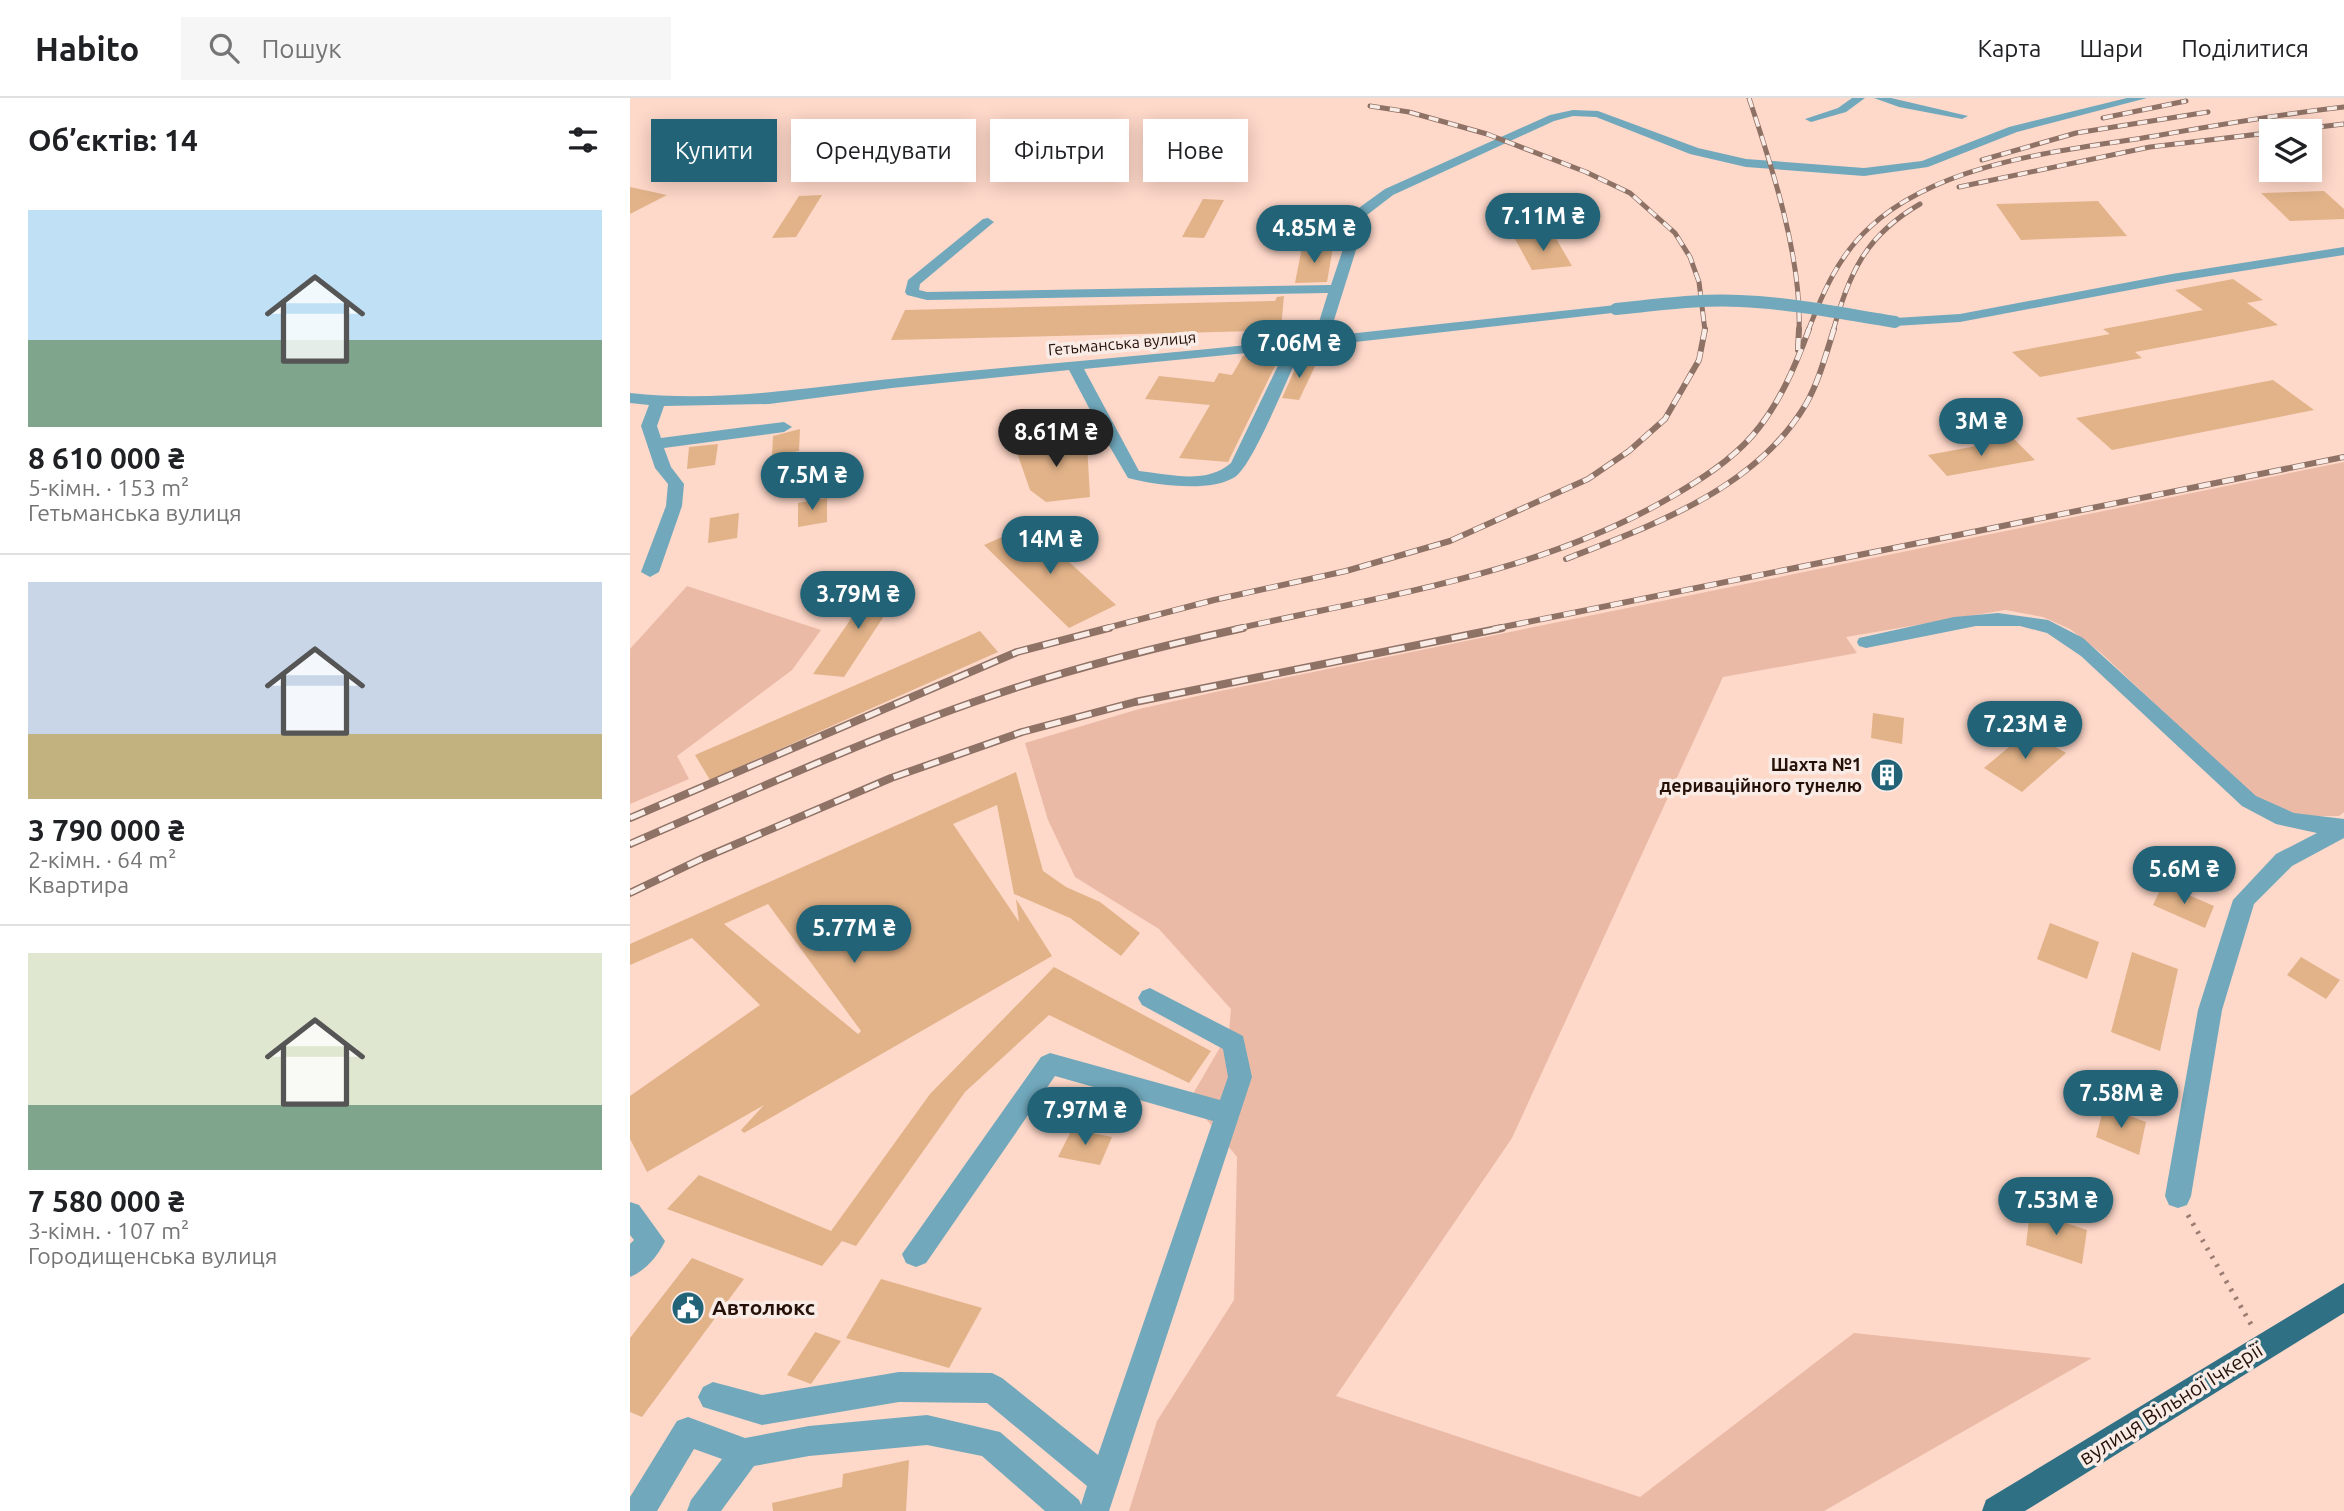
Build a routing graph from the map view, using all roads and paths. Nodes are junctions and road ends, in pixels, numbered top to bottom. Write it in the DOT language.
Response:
graph roads {
  1 [pos="1860,98"];
  2 [pos="1880,98"];
  3 [pos="2141,98"];
  4 [pos="1962,116"];
  5 [pos="1811,119"];
  6 [pos="988,222"];
  7 [pos="2344,251"];
  8 [pos="1337,289"];
  9 [pos="1320,341"];
  10 [pos="1296,344"];
  11 [pos="1074,365"];
  12 [pos="630,398"];
  13 [pos="658,402"];
  14 [pos="1105,424"];
  15 [pos="784,427"];
  16 [pos="1059,434"];
  17 [pos="655,443"];
  18 [pos="650,572"];
  19 [pos="1866,642"];
  20 [pos="2344,827"];
  21 [pos="1150,998"];
  22 [pos="1228,1114"];
  23 [pos="2178,1196"];
  24 [pos="630,1214"];
  25 [pos="916,1254"];
  26 [pos="630,1264"];
  27 [pos="2344,1297"];
  28 [pos="2263,1346"];
  29 [pos="713,1397"];
  30 [pos="744,1452"];
  31 [pos="1104,1480"];
  32 [pos="639,1511"];
  33 [pos="702,1511"];
  34 [pos="1068,1511"];
  35 [pos="1094,1511"];
  36 [pos="1997,1511"];
  1 -- 5 [label="street"];
  2 -- 4 [label="street"];
  3 -- 8 [label="street"];
  6 -- 8 [label="street"];
  7 -- 9 [label="street, Гетьманська вулиця, bridge"];
  8 -- 9 [label="street"];
  9 -- 10 [label="street, Гетьманська вулиця"];
  10 -- 11 [label="street, Гетьманська вулиця"];
  10 -- 14 [label="street"];
  11 -- 13 [label="street, Гетьманська вулиця"];
  11 -- 14 [label="street"];
  12 -- 13 [label="street, Гетьманська вулиця"];
  13 -- 17 [label="street"];
  14 -- 16 [label="street"];
  15 -- 17 [label="street"];
  17 -- 18 [label="street"];
  19 -- 20 [label="street"];
  20 -- 23 [label="street"];
  21 -- 22 [label="street"];
  22 -- 25 [label="street"];
  22 -- 31 [label="street"];
  23 -- 28 [label="path"];
  24 -- 26 [label="street"];
  27 -- 28 [label="main road, вулиця Вільної Ічкерії"];
  28 -- 36 [label="main road, вулиця Вільної Ічкерії"];
  29 -- 31 [label="street"];
  30 -- 32 [label="street"];
  30 -- 33 [label="street"];
  30 -- 34 [label="street"];
  31 -- 35 [label="street"];
}
